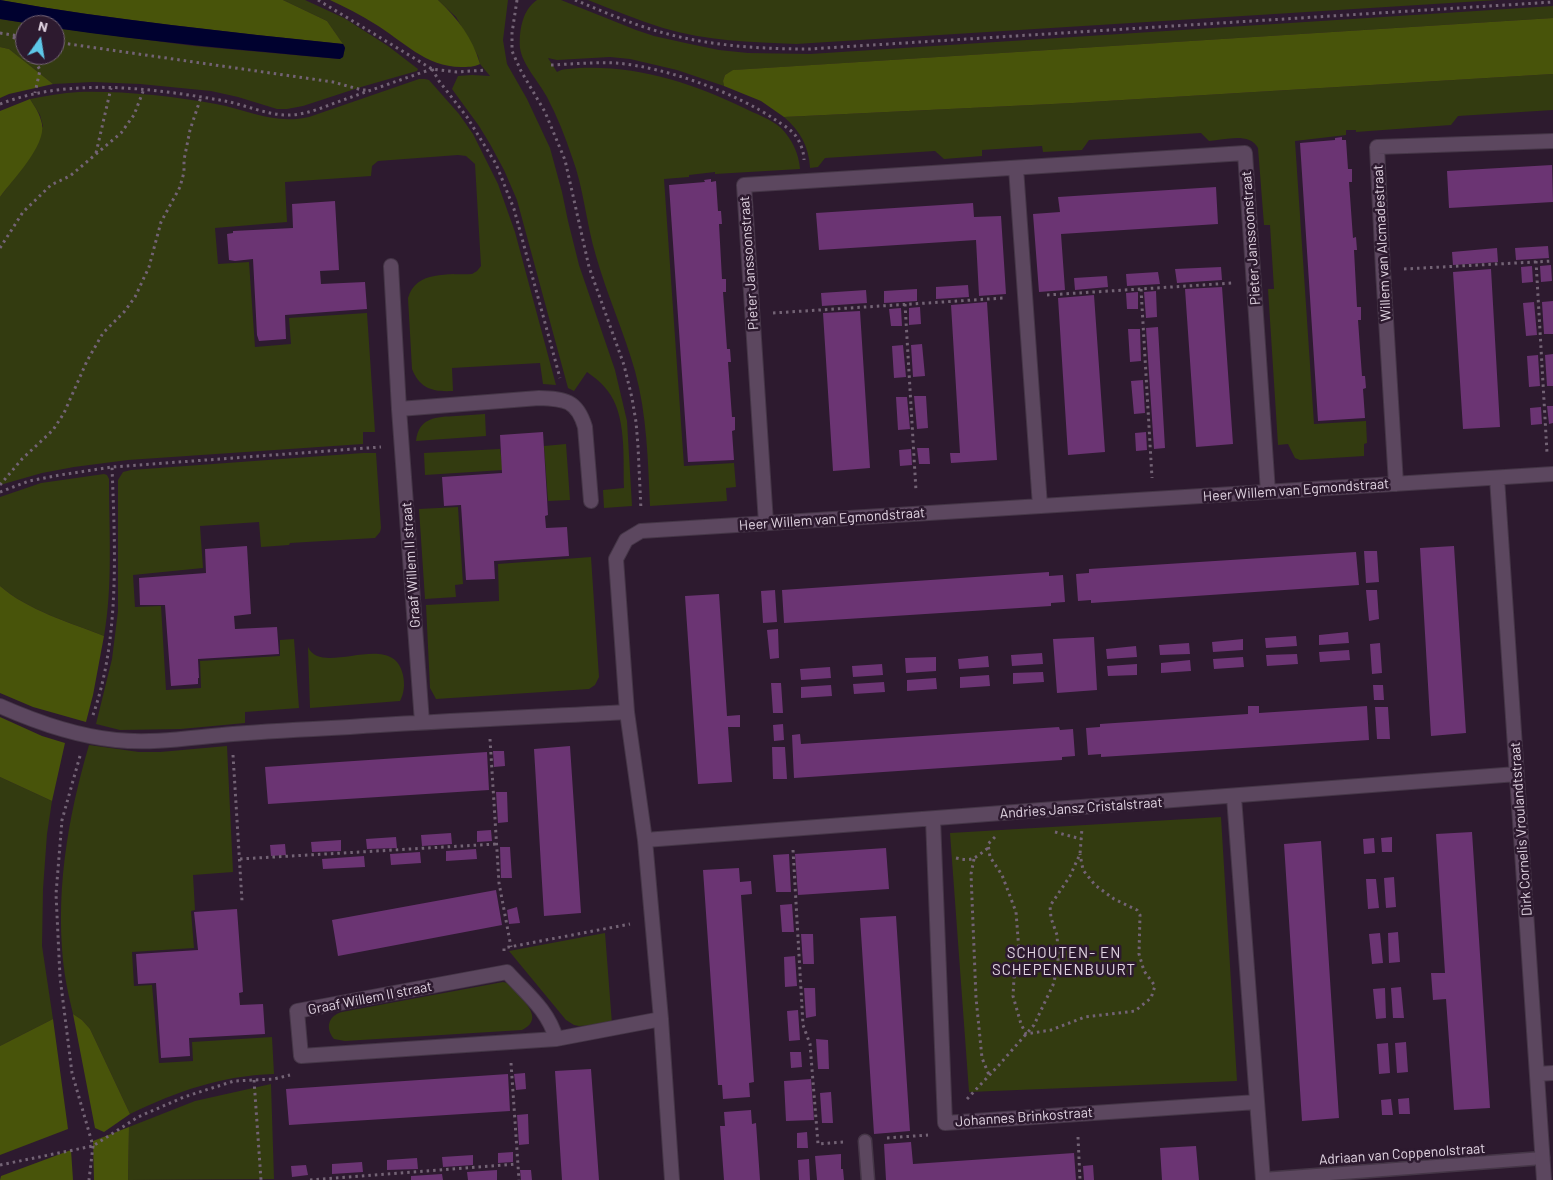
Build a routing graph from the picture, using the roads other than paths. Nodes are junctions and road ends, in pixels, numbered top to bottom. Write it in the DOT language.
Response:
graph roads {
  1 [pos="1553,141"];
  2 [pos="1016,168"];
  3 [pos="391,266"];
  4 [pos="399,408"];
  5 [pos="1551,474"];
  6 [pos="1497,478"];
  7 [pos="1396,484"];
  8 [pos="1268,492"];
  9 [pos="591,501"];
  10 [pos="1040,506"];
  11 [pos="766,523"];
  12 [pos="0,706"];
  13 [pos="627,712"];
  14 [pos="422,722"];
  15 [pos="1517,774"];
  16 [pos="1234,796"];
  17 [pos="933,819"];
  18 [pos="645,840"];
  19 [pos="661,1019"];
  20 [pos="556,1039"];
  21 [pos="1553,1073"];
  22 [pos="1537,1074"];
  23 [pos="1257,1102"];
  24 [pos="865,1141"];
  25 [pos="1543,1158"];
  26 [pos="1263,1179"];
  27 [pos="672,1180"];
  28 [pos="868,1180"];
  29 [pos="1544,1180"];
  1 -- 7 [label="street, Willem van Alcmadestraat"];
  2 -- 8 [label="street, Pieter Janssoonstraat"];
  2 -- 10 [label="street"];
  2 -- 11 [label="street, Pieter Janssoonstraat"];
  3 -- 4 [label="street, Graaf Willem II straat"];
  4 -- 9 [label="street"];
  4 -- 14 [label="street, Graaf Willem II straat"];
  5 -- 6 [label="street, Heer Willem van Egmondstraat"];
  6 -- 7 [label="street, Heer Willem van Egmondstraat"];
  6 -- 15 [label="street, Dirk Cornelis Vroulandtstraat"];
  7 -- 8 [label="street, Heer Willem van Egmondstraat"];
  8 -- 10 [label="street, Heer Willem van Egmondstraat"];
  10 -- 11 [label="street, Heer Willem van Egmondstraat"];
  11 -- 13 [label="street, Heer Willem van Egmondstraat"];
  12 -- 14 [label="street"];
  13 -- 14 [label="street"];
  13 -- 18 [label="street"];
  15 -- 16 [label="street, Andries Jansz Cristalstraat"];
  15 -- 22 [label="street, Dirk Cornelis Vroulandtstraat"];
  16 -- 17 [label="street, Andries Jansz Cristalstraat"];
  16 -- 23 [label="street"];
  17 -- 18 [label="street, Andries Jansz Cristalstraat"];
  17 -- 23 [label="street, Johannes Brinkostraat"];
  18 -- 19 [label="street"];
  19 -- 20 [label="street"];
  19 -- 27 [label="street"];
  20 -- 20 [label="street, Graaf Willem II straat"];
  21 -- 22 [label="street"];
  22 -- 25 [label="street, Dirk Cornelis Vroulandtstraat"];
  23 -- 26 [label="street"];
  24 -- 28 [label="lane"];
  25 -- 26 [label="lane, Adriaan van Coppenolstraat"];
  25 -- 29 [label="street, Dirk Cornelis Vroulandtstraat"];
}
